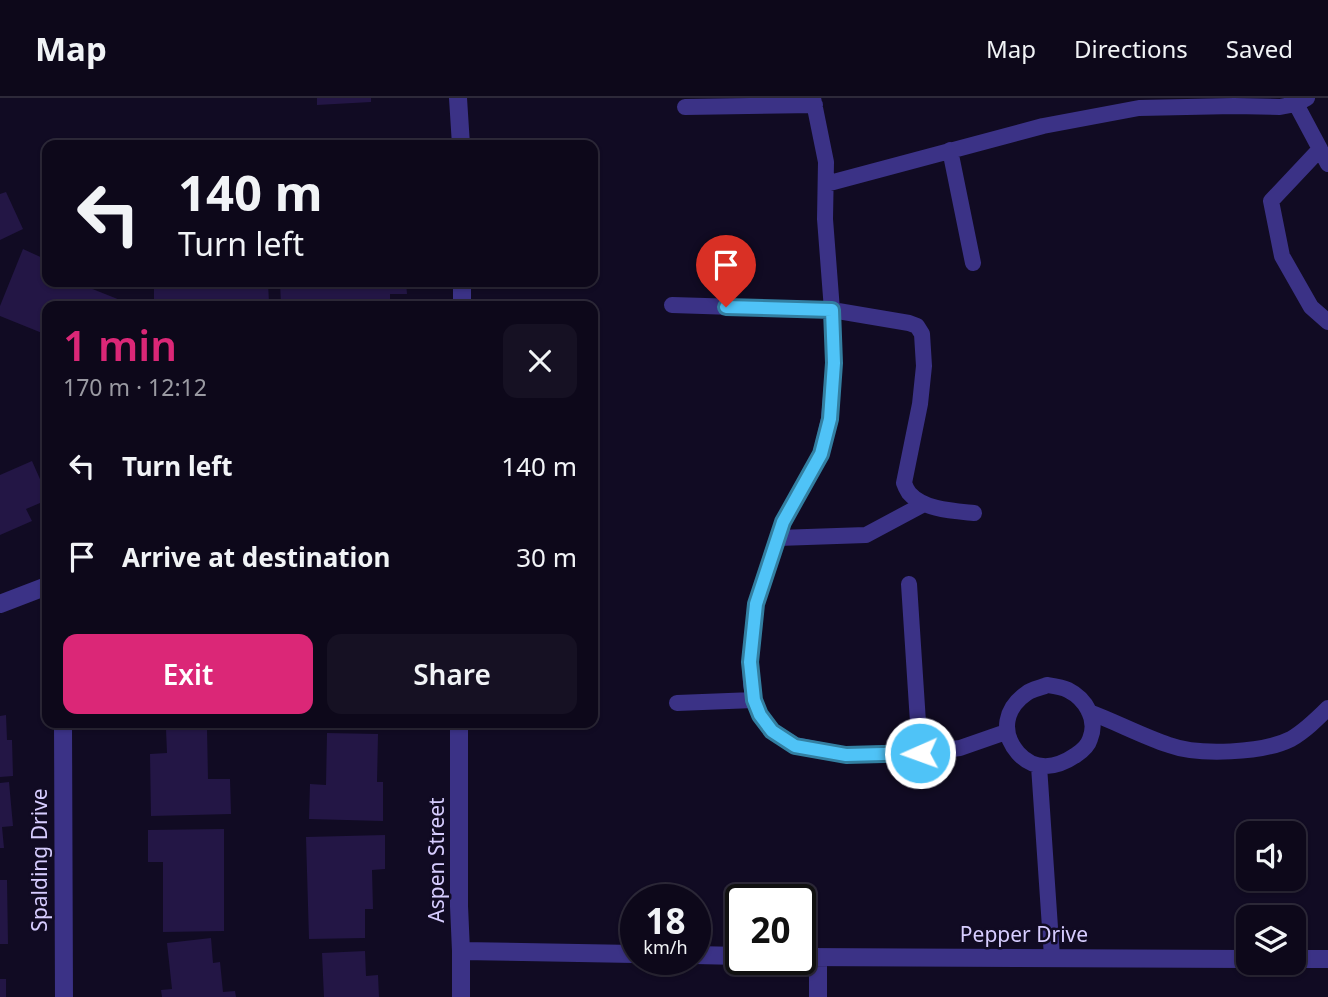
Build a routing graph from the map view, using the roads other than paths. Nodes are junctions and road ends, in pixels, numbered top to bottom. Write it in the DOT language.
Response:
graph roads {
  1 [pos="458,98"];
  2 [pos="1301,101"];
  3 [pos="814,102"];
  4 [pos="1234,102"];
  5 [pos="685,107"];
  6 [pos="461,140"];
  7 [pos="950,150"];
  8 [pos="1324,157"];
  9 [pos="826,184"];
  10 [pos="973,263"];
  11 [pos="672,305"];
  12 [pos="832,310"];
  13 [pos="1328,322"];
  14 [pos="924,504"];
  15 [pos="974,513"];
  16 [pos="778,538"];
  17 [pos="909,584"];
  18 [pos="42,588"];
  19 [pos="0,604"];
  20 [pos="754,700"];
  21 [pos="677,703"];
  22 [pos="1328,708"];
  23 [pos="1089,712"];
  24 [pos="62,728"];
  25 [pos="459,728"];
  26 [pos="1006,732"];
  27 [pos="920,753"];
  28 [pos="1039,766"];
  29 [pos="461,951"];
  30 [pos="620,954"];
  31 [pos="818,957"];
  32 [pos="1052,957"];
  33 [pos="1328,958"];
  34 [pos="1236,959"];
  35 [pos="1306,959"];
  36 [pos="64,997"];
  37 [pos="461,997"];
  38 [pos="818,997"];
  1 -- 6 [label="street"];
  2 -- 4 [label="lane"];
  2 -- 8 [label="lane"];
  3 -- 5 [label="lane"];
  3 -- 9 [label="lane"];
  4 -- 7 [label="lane"];
  7 -- 9 [label="lane"];
  7 -- 10 [label="lane"];
  8 -- 13 [label="lane"];
  9 -- 12 [label="lane"];
  11 -- 12 [label="lane"];
  12 -- 14 [label="lane"];
  12 -- 16 [label="lane"];
  14 -- 15 [label="lane"];
  14 -- 16 [label="lane"];
  16 -- 20 [label="lane"];
  17 -- 27 [label="lane"];
  18 -- 19 [label="street"];
  20 -- 21 [label="lane"];
  20 -- 27 [label="lane"];
  22 -- 23 [label="lane"];
  23 -- 26 [label="lane"];
  23 -- 28 [label="lane"];
  24 -- 36 [label="street, Spalding Drive"];
  25 -- 29 [label="street, Aspen Street"];
  26 -- 27 [label="lane"];
  26 -- 28 [label="lane"];
  28 -- 32 [label="lane"];
  29 -- 30 [label="street"];
  29 -- 37 [label="street, Aspen Street"];
  31 -- 32 [label="street, Pepper Drive"];
  31 -- 38 [label="street"];
  32 -- 34 [label="street, Pepper Drive"];
  33 -- 35 [label="street"];
}
